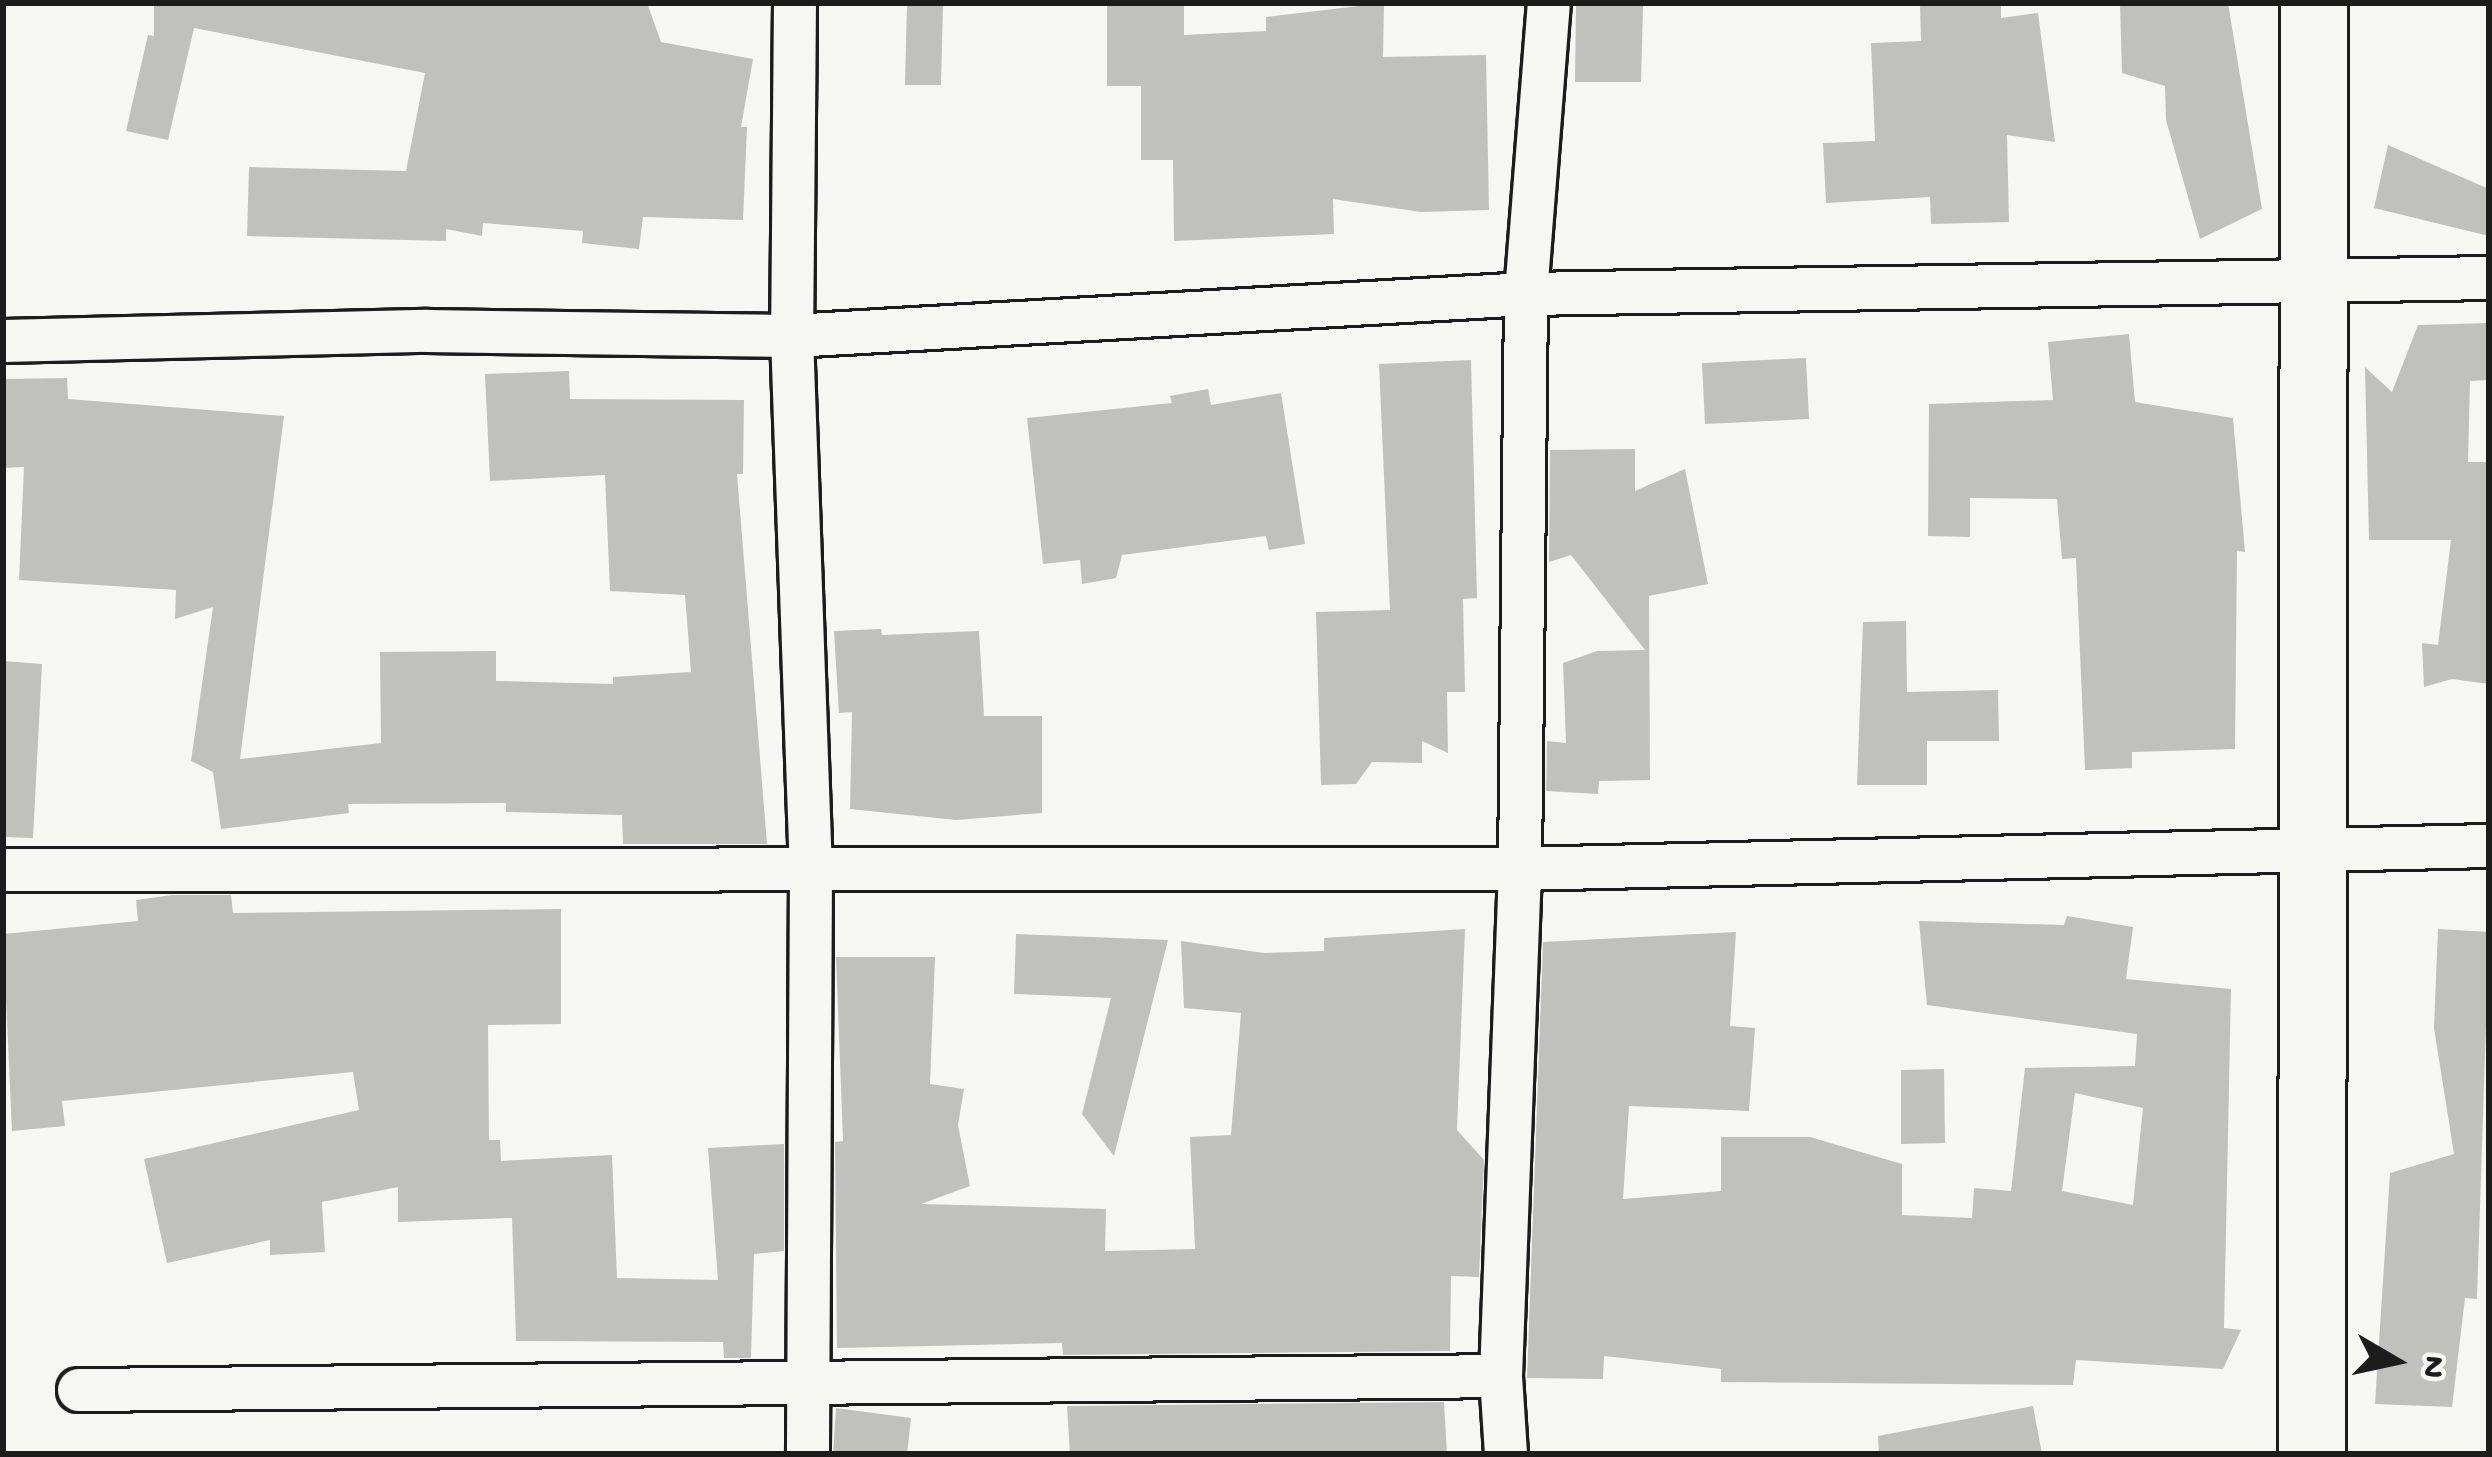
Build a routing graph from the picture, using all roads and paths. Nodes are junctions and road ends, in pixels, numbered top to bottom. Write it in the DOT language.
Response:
graph roads {
  1 [pos="795,3"];
  2 [pos="1549,3"];
  3 [pos="2314,3"];
  4 [pos="2489,278"];
  5 [pos="2312,286"];
  6 [pos="1526,294"];
  7 [pos="792,336"];
  8 [pos="3,341"];
  9 [pos="2489,846"];
  10 [pos="2315,848"];
  11 [pos="1520,868"];
  12 [pos="7,870"];
  13 [pos="811,872"];
  14 [pos="2309,1374"];
  15 [pos="1501,1376"];
  16 [pos="810,1377"];
  17 [pos="79,1390"];
  18 [pos="808,1454"];
  19 [pos="1506,1454"];
  20 [pos="2279,1454"];
  21 [pos="2312,1454"];
  22 [pos="2360,1454"];
  1 -- 7 [label="street"];
  2 -- 6 [label="street"];
  3 -- 5 [label="main road"];
  4 -- 5 [label="street"];
  5 -- 6 [label="street"];
  5 -- 10 [label="main road"];
  6 -- 7 [label="street"];
  6 -- 11 [label="street"];
  7 -- 8 [label="street"];
  7 -- 13 [label="street"];
  9 -- 10 [label="street"];
  10 -- 11 [label="street"];
  10 -- 14 [label="main road"];
  11 -- 13 [label="street"];
  11 -- 15 [label="street"];
  12 -- 13 [label="street"];
  13 -- 16 [label="street"];
  14 -- 20 [label="main road"];
  14 -- 21 [label="main road"];
  14 -- 22 [label="main road"];
  15 -- 16 [label="street"];
  15 -- 19 [label="street"];
  16 -- 17 [label="street"];
  16 -- 18 [label="street"];
}
